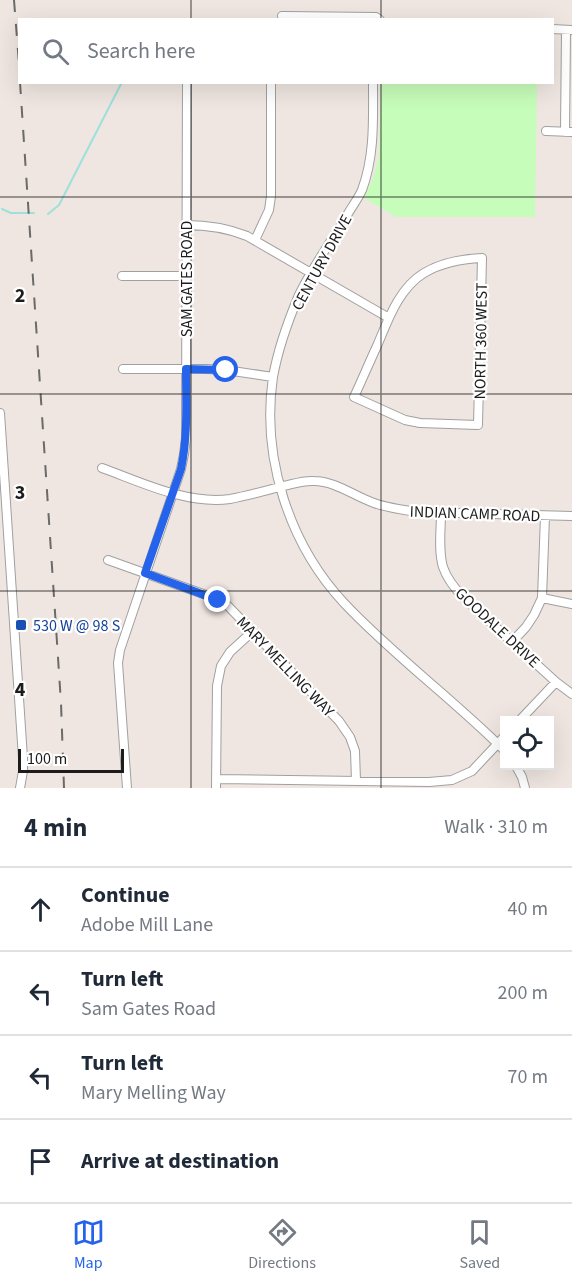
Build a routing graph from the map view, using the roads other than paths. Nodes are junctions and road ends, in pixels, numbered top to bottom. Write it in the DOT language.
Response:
graph roads {
  1 [pos="282,16"];
  2 [pos="377,18"];
  3 [pos="554,29"];
  4 [pos="569,30"];
  5 [pos="187,84"];
  6 [pos="271,84"];
  7 [pos="374,84"];
  8 [pos="546,132"];
  9 [pos="569,132"];
  10 [pos="186,225"];
  11 [pos="255,240"];
  12 [pos="310,274"];
  13 [pos="122,276"];
  14 [pos="186,276"];
  15 [pos="389,318"];
  16 [pos="123,369"];
  17 [pos="186,369"];
  18 [pos="273,377"];
  19 [pos="0,413"];
  20 [pos="102,468"];
  21 [pos="280,487"];
  22 [pos="172,493"];
  23 [pos="441,513"];
  24 [pos="545,516"];
  25 [pos="572,516"];
  26 [pos="108,561"];
  27 [pos="145,573"];
  28 [pos="542,598"];
  29 [pos="572,604"];
  30 [pos="253,631"];
  31 [pos="512,642"];
  32 [pos="556,682"];
  33 [pos="572,694"];
  34 [pos="524,716"];
  35 [pos="500,742"];
  36 [pos="500,746"];
  37 [pos="518,770"];
  38 [pos="356,781"];
  39 [pos="216,783"];
  40 [pos="20,788"];
  41 [pos="127,788"];
  42 [pos="525,788"];
  1 -- 2 [label="street"];
  3 -- 4 [label="street"];
  4 -- 9 [label="street"];
  5 -- 10 [label="street, SAM GATES ROAD"];
  6 -- 11 [label="street"];
  7 -- 12 [label="street, CENTURY DRIVE"];
  8 -- 9 [label="street"];
  10 -- 11 [label="street"];
  10 -- 14 [label="street, SAM GATES ROAD"];
  11 -- 12 [label="street"];
  12 -- 15 [label="street"];
  12 -- 18 [label="street, CENTURY DRIVE"];
  13 -- 14 [label="street"];
  14 -- 17 [label="street, SAM GATES ROAD"];
  15 -- 15 [label="street, NORTH 360 WEST"];
  16 -- 17 [label="street"];
  17 -- 18 [label="street"];
  17 -- 22 [label="street, SAM GATES ROAD"];
  18 -- 21 [label="street, CENTURY DRIVE"];
  19 -- 40 [label="street"];
  20 -- 22 [label="street, INDIAN CAMP ROAD"];
  21 -- 22 [label="street, INDIAN CAMP ROAD"];
  21 -- 23 [label="street, INDIAN CAMP ROAD"];
  21 -- 35 [label="street, CENTURY DRIVE"];
  22 -- 27 [label="street, SAM GATES ROAD"];
  23 -- 24 [label="street, INDIAN CAMP ROAD"];
  23 -- 31 [label="street, GOODALE DRIVE"];
  24 -- 25 [label="street, INDIAN CAMP ROAD"];
  24 -- 28 [label="street"];
  26 -- 27 [label="street, MARY MELLING WAY"];
  27 -- 30 [label="street, MARY MELLING WAY"];
  27 -- 41 [label="street, SAM GATES ROAD"];
  28 -- 29 [label="street"];
  28 -- 31 [label="street"];
  30 -- 38 [label="street, MARY MELLING WAY"];
  30 -- 39 [label="street"];
  31 -- 32 [label="street, GOODALE DRIVE"];
  32 -- 33 [label="street, GOODALE DRIVE"];
  32 -- 34 [label="street"];
  36 -- 38 [label="street"];
  37 -- 42 [label="street"];
  38 -- 39 [label="street"];
}
